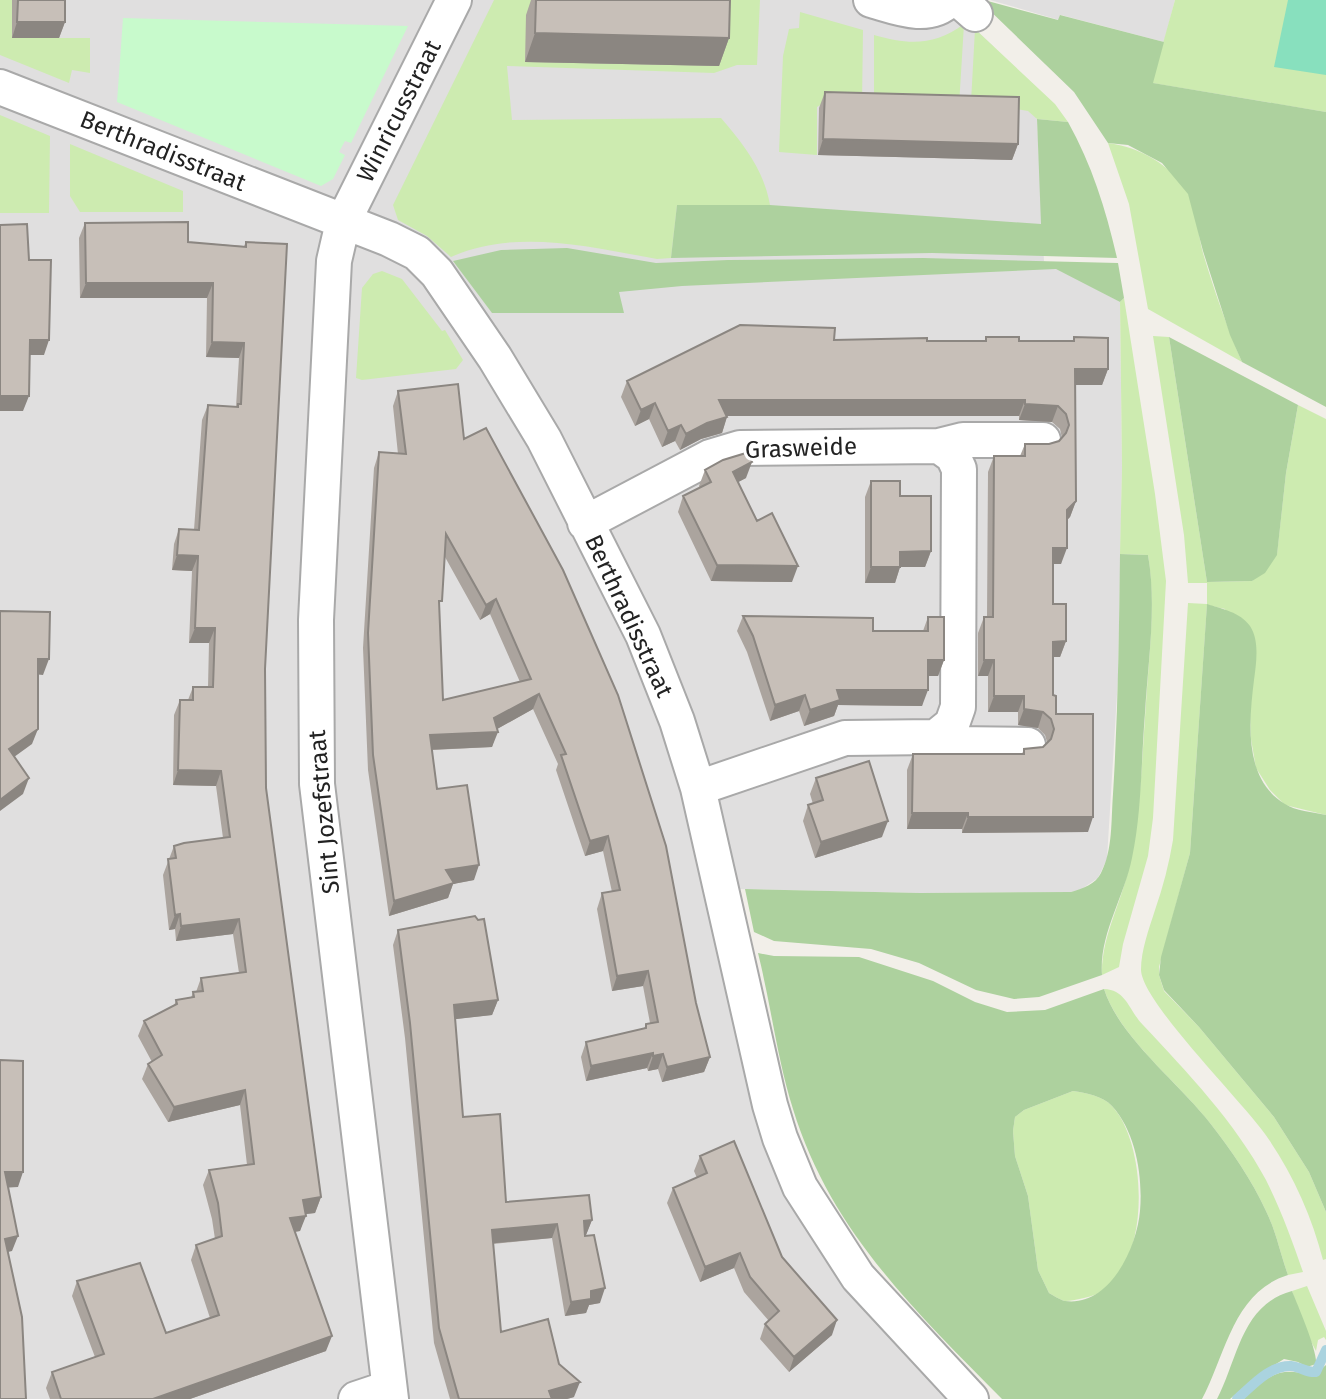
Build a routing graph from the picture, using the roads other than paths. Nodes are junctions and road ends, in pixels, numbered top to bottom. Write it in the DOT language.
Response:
graph roads {
  1 [pos="454,0"];
  2 [pos="871,0"];
  3 [pos="961,5"];
  4 [pos="0,87"];
  5 [pos="343,222"];
  6 [pos="1043,440"];
  7 [pos="939,446"];
  8 [pos="585,523"];
  9 [pos="936,737"];
  10 [pos="1028,745"];
  11 [pos="698,788"];
  12 [pos="390,1393"];
  13 [pos="356,1399"];
  14 [pos="971,1399"];
  1 -- 5 [label="street, Winricusstraat"];
  2 -- 3 [label="street"];
  4 -- 5 [label="street, Berthradisstraat"];
  5 -- 8 [label="street, Berthradisstraat"];
  5 -- 12 [label="street, Sint Jozefstraat"];
  6 -- 7 [label="street, Grasweide"];
  7 -- 8 [label="street, Grasweide"];
  7 -- 9 [label="street"];
  8 -- 11 [label="street, Berthradisstraat"];
  9 -- 10 [label="street"];
  9 -- 11 [label="street"];
  11 -- 14 [label="street, Berthradisstraat"];
  12 -- 13 [label="street"];
}
